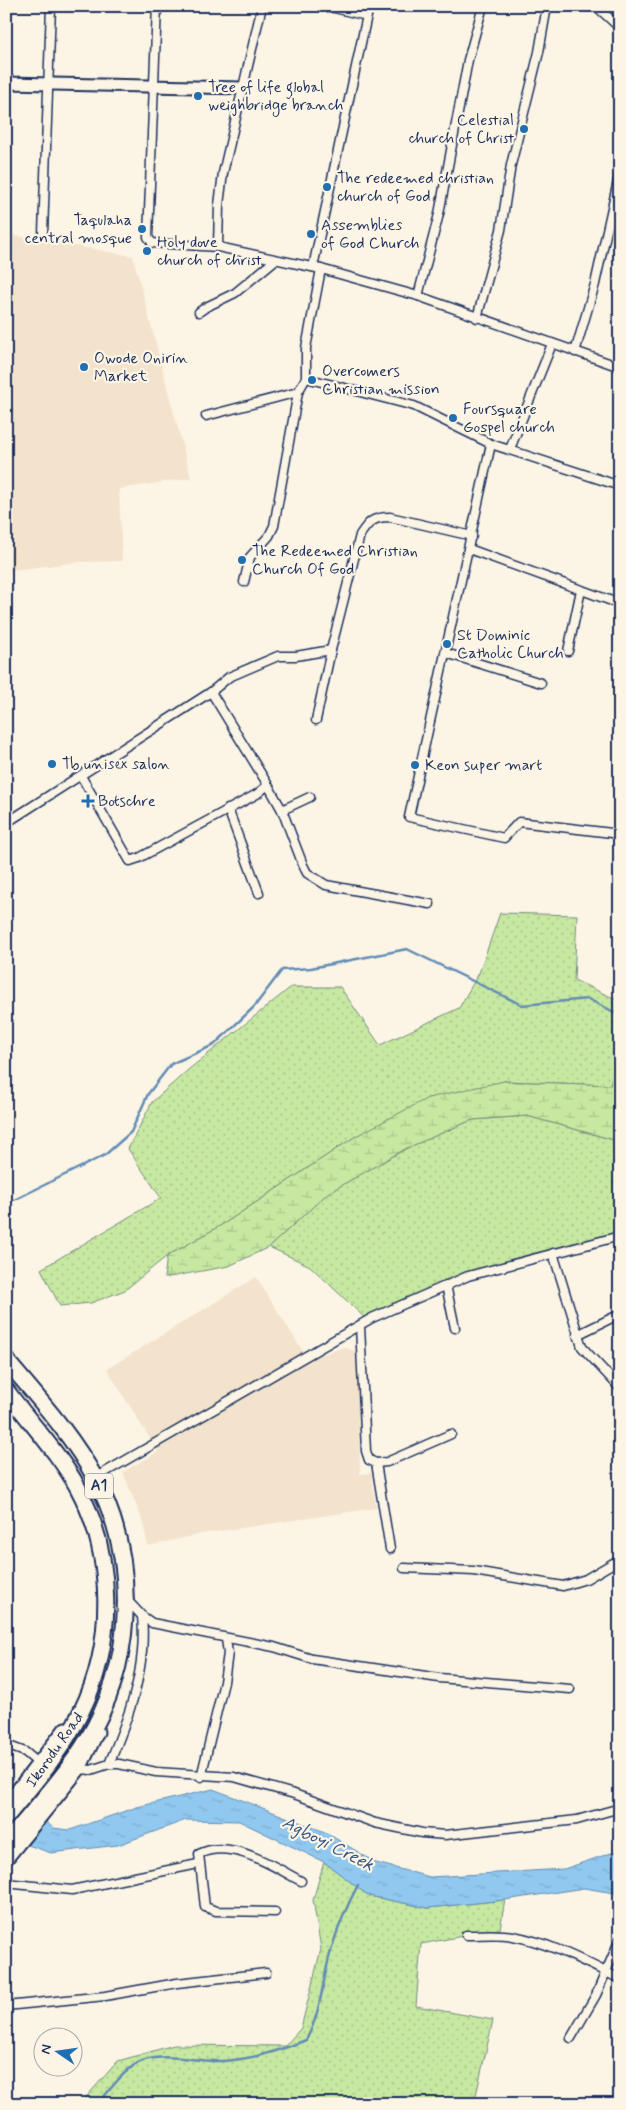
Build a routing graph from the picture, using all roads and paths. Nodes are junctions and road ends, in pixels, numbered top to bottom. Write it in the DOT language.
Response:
graph roads {
  1 [pos="51,6"];
  2 [pos="158,6"];
  3 [pos="262,6"];
  4 [pos="326,6"];
  5 [pos="370,6"];
  6 [pos="483,6"];
  7 [pos="547,6"];
  8 [pos="596,6"];
  9 [pos="367,16"];
  10 [pos="620,28"];
  11 [pos="6,83"];
  12 [pos="49,85"];
  13 [pos="155,88"];
  14 [pos="242,88"];
  15 [pos="620,172"];
  16 [pos="43,234"];
  17 [pos="218,248"];
  18 [pos="274,261"];
  19 [pos="317,268"];
  20 [pos="418,296"];
  21 [pos="199,312"];
  22 [pos="477,318"];
  23 [pos="552,344"];
  24 [pos="575,352"];
  25 [pos="620,367"];
  26 [pos="306,378"];
  27 [pos="298,392"];
  28 [pos="206,416"];
  29 [pos="491,444"];
  30 [pos="510,449"];
  31 [pos="620,486"];
  32 [pos="472,536"];
  33 [pos="469,549"];
  34 [pos="244,582"];
  35 [pos="582,590"];
  36 [pos="620,604"];
  37 [pos="331,650"];
  38 [pos="568,651"];
  39 [pos="446,653"];
  40 [pos="540,683"];
  41 [pos="211,692"];
  42 [pos="316,720"];
  43 [pos="81,776"];
  44 [pos="268,785"];
  45 [pos="310,797"];
  46 [pos="228,809"];
  47 [pos="282,810"];
  48 [pos="8,819"];
  49 [pos="620,834"];
  50 [pos="260,892"];
  51 [pos="430,904"];
  52 [pos="620,1236"];
  53 [pos="553,1253"];
  54 [pos="446,1285"];
  55 [pos="620,1314"];
  56 [pos="360,1326"];
  57 [pos="454,1328"];
  58 [pos="577,1335"];
  59 [pos="6,1349"];
  60 [pos="6,1360"];
  61 [pos="620,1388"];
  62 [pos="6,1390"];
  63 [pos="6,1396"];
  64 [pos="54,1417"];
  65 [pos="33,1428"];
  66 [pos="451,1434"];
  67 [pos="376,1463"];
  68 [pos="95,1478"];
  69 [pos="390,1549"];
  70 [pos="620,1559"];
  71 [pos="404,1568"];
  72 [pos="126,1598"];
  73 [pos="142,1616"];
  74 [pos="123,1639"];
  75 [pos="226,1639"];
  76 [pos="98,1661"];
  77 [pos="570,1689"];
  78 [pos="6,1745"];
  79 [pos="38,1763"];
  80 [pos="109,1764"];
  81 [pos="80,1769"];
  82 [pos="201,1777"];
  83 [pos="27,1785"];
  84 [pos="47,1801"];
  85 [pos="6,1804"];
  86 [pos="620,1808"];
  87 [pos="6,1817"];
  88 [pos="7,1854"];
  89 [pos="198,1864"];
  90 [pos="302,1880"];
  91 [pos="6,1883"];
  92 [pos="275,1912"];
  93 [pos="466,1935"];
  94 [pos="620,1939"];
  95 [pos="604,1972"];
  96 [pos="266,1973"];
  97 [pos="620,1979"];
  98 [pos="6,2006"];
  99 [pos="571,2038"];
  1 -- 12 [label="street"];
  2 -- 13 [label="street"];
  3 -- 14 [label="street"];
  4 -- 9 [label="street"];
  5 -- 9 [label="street"];
  6 -- 20 [label="street"];
  7 -- 22 [label="street"];
  8 -- 10 [label="street"];
  9 -- 19 [label="street"];
  11 -- 12 [label="street"];
  12 -- 13 [label="street"];
  12 -- 16 [label="street"];
  13 -- 14 [label="street"];
  13 -- 17 [label="street"];
  14 -- 17 [label="street"];
  15 -- 24 [label="street"];
  17 -- 18 [label="street"];
  18 -- 19 [label="street"];
  18 -- 21 [label="street"];
  19 -- 20 [label="street"];
  19 -- 26 [label="street"];
  20 -- 22 [label="street"];
  22 -- 23 [label="street"];
  23 -- 24 [label="street"];
  23 -- 30 [label="street"];
  24 -- 25 [label="street"];
  26 -- 27 [label="street"];
  26 -- 29 [label="street"];
  27 -- 28 [label="street"];
  27 -- 34 [label="street"];
  29 -- 30 [label="street"];
  29 -- 32 [label="street"];
  30 -- 31 [label="street"];
  32 -- 33 [label="street"];
  32 -- 37 [label="street"];
  33 -- 35 [label="street"];
  33 -- 39 [label="street"];
  35 -- 36 [label="street"];
  35 -- 38 [label="street"];
  37 -- 41 [label="street"];
  37 -- 42 [label="street"];
  39 -- 40 [label="street"];
  39 -- 49 [label="street"];
  41 -- 43 [label="street"];
  41 -- 44 [label="street"];
  43 -- 46 [label="street"];
  43 -- 48 [label="street"];
  44 -- 46 [label="street"];
  44 -- 47 [label="street"];
  45 -- 47 [label="street"];
  46 -- 50 [label="street"];
  47 -- 51 [label="street"];
  52 -- 53 [label="street"];
  53 -- 54 [label="street"];
  53 -- 58 [label="street"];
  54 -- 56 [label="street"];
  54 -- 57 [label="street"];
  55 -- 58 [label="street"];
  56 -- 67 [label="street"];
  56 -- 68 [label="street"];
  58 -- 61 [label="street"];
  59 -- 64 [label="highway, Ikorodu Road / A1"];
  60 -- 64 [label="highway, Ikorodu Road / A1"];
  62 -- 65 [label="highway, Ikorodu Road / A1"];
  63 -- 65 [label="highway, Ikorodu Road / A1"];
  64 -- 68 [label="highway, Ikorodu Road / A1"];
  65 -- 76 [label="highway, Ikorodu Road / A1"];
  66 -- 67 [label="street"];
  67 -- 69 [label="street"];
  68 -- 72 [label="highway, Ikorodu Road / A1"];
  70 -- 71 [label="street"];
  72 -- 73 [label="street"];
  72 -- 74 [label="highway, Ikorodu Road / A1"];
  73 -- 75 [label="street"];
  73 -- 80 [label="street"];
  74 -- 81 [label="street, Ikorodu Road"];
  74 -- 84 [label="highway, Ikorodu Road / A1"];
  75 -- 77 [label="street"];
  75 -- 82 [label="street"];
  76 -- 79 [label="street, Ikorodu Road"];
  76 -- 83 [label="highway, Ikorodu Road / A1"];
  78 -- 79 [label="street"];
  79 -- 83 [label="street, Ikorodu Road"];
  80 -- 81 [label="street"];
  80 -- 82 [label="street"];
  81 -- 84 [label="street, Ikorodu Road"];
  82 -- 86 [label="street"];
  83 -- 85 [label="street, Ikorodu Road"];
  83 -- 87 [label="highway, Ikorodu Road / A1"];
  84 -- 88 [label="highway, Ikorodu Road / A1"];
  89 -- 90 [label="street"];
  89 -- 91 [label="street"];
  89 -- 92 [label="street"];
  93 -- 95 [label="street"];
  94 -- 95 [label="street"];
  95 -- 97 [label="street"];
  95 -- 99 [label="street"];
  96 -- 98 [label="street"];
}
